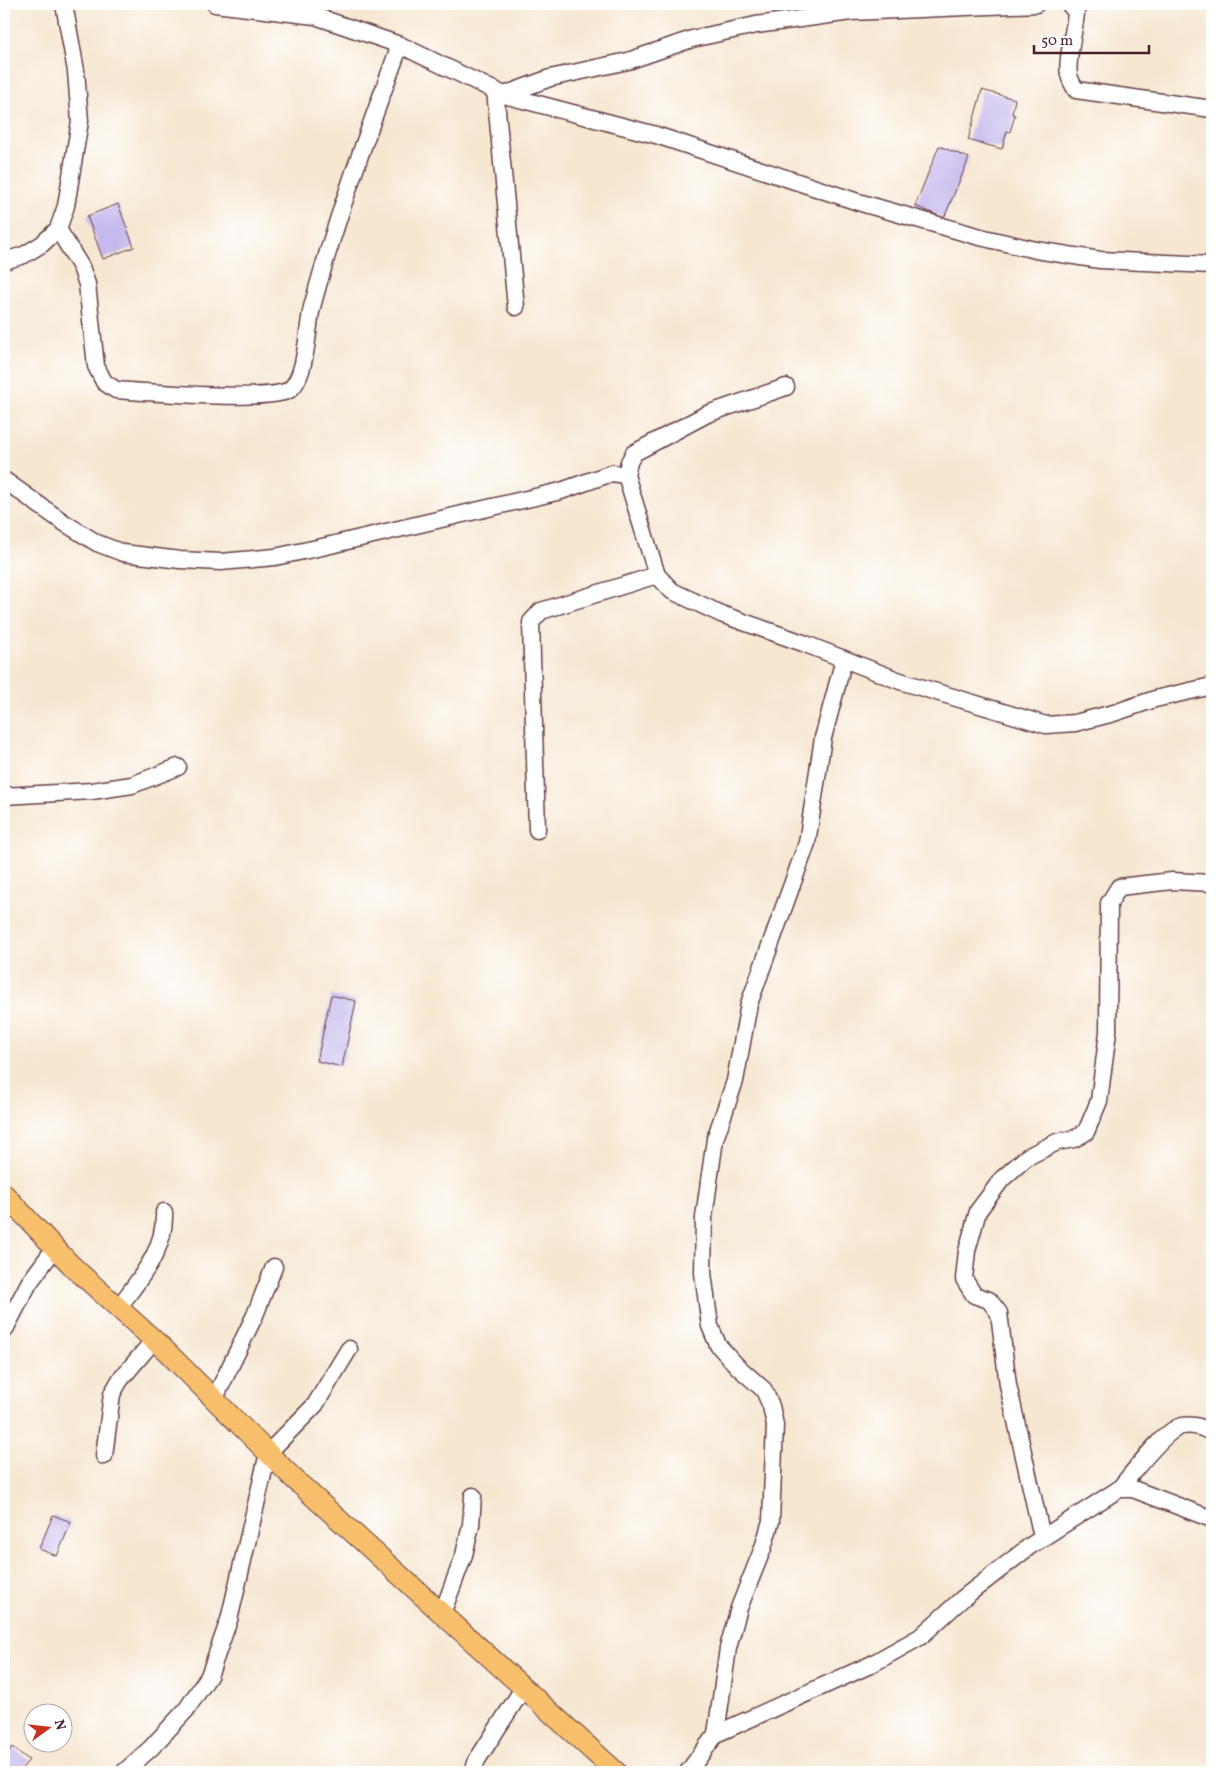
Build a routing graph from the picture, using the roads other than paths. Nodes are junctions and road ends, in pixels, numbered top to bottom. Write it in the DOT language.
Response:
graph roads {
  1 [pos="64,4"];
  2 [pos="215,4"];
  3 [pos="1036,4"];
  4 [pos="1069,4"];
  5 [pos="251,6"];
  6 [pos="400,45"];
  7 [pos="500,92"];
  8 [pos="1212,109"];
  9 [pos="58,229"];
  10 [pos="4,261"];
  11 [pos="1212,265"];
  12 [pos="516,307"];
  13 [pos="786,386"];
  14 [pos="626,475"];
  15 [pos="4,480"];
  16 [pos="657,575"];
  17 [pos="844,659"];
  18 [pos="1212,686"];
  19 [pos="178,768"];
  20 [pos="4,796"];
  21 [pos="537,830"];
  22 [pos="1212,883"];
  23 [pos="4,1194"];
  24 [pos="164,1212"];
  25 [pos="54,1249"];
  26 [pos="274,1267"];
  27 [pos="119,1307"];
  28 [pos="4,1331"];
  29 [pos="154,1340"];
  30 [pos="348,1349"];
  31 [pos="214,1400"];
  32 [pos="1212,1433"];
  33 [pos="268,1453"];
  34 [pos="104,1456"];
  35 [pos="1118,1488"];
  36 [pos="473,1496"];
  37 [pos="1212,1520"];
  38 [pos="1042,1537"];
  39 [pos="442,1614"];
  40 [pos="524,1687"];
  41 [pos="716,1734"];
  42 [pos="124,1772"];
  43 [pos="473,1772"];
  44 [pos="616,1772"];
  45 [pos="688,1772"];
  1 -- 9 [label="street"];
  2 -- 5 [label="street"];
  3 -- 7 [label="street"];
  4 -- 8 [label="street"];
  5 -- 6 [label="street"];
  6 -- 7 [label="street"];
  6 -- 9 [label="street"];
  7 -- 11 [label="street"];
  7 -- 12 [label="street"];
  9 -- 10 [label="street"];
  13 -- 14 [label="street"];
  14 -- 15 [label="street"];
  14 -- 16 [label="street"];
  16 -- 17 [label="street"];
  16 -- 21 [label="street"];
  17 -- 18 [label="street"];
  17 -- 41 [label="street"];
  19 -- 20 [label="street"];
  22 -- 38 [label="street"];
  23 -- 25 [label="main road"];
  24 -- 27 [label="street"];
  25 -- 27 [label="main road"];
  25 -- 28 [label="street"];
  26 -- 31 [label="street"];
  27 -- 29 [label="main road"];
  29 -- 31 [label="main road"];
  29 -- 34 [label="street"];
  30 -- 33 [label="street"];
  31 -- 33 [label="main road"];
  32 -- 35 [label="street"];
  33 -- 39 [label="main road"];
  33 -- 42 [label="street"];
  35 -- 37 [label="street"];
  35 -- 38 [label="street"];
  36 -- 39 [label="street"];
  38 -- 41 [label="street"];
  39 -- 40 [label="main road"];
  40 -- 43 [label="street"];
  40 -- 44 [label="main road"];
  41 -- 45 [label="street"];
}
